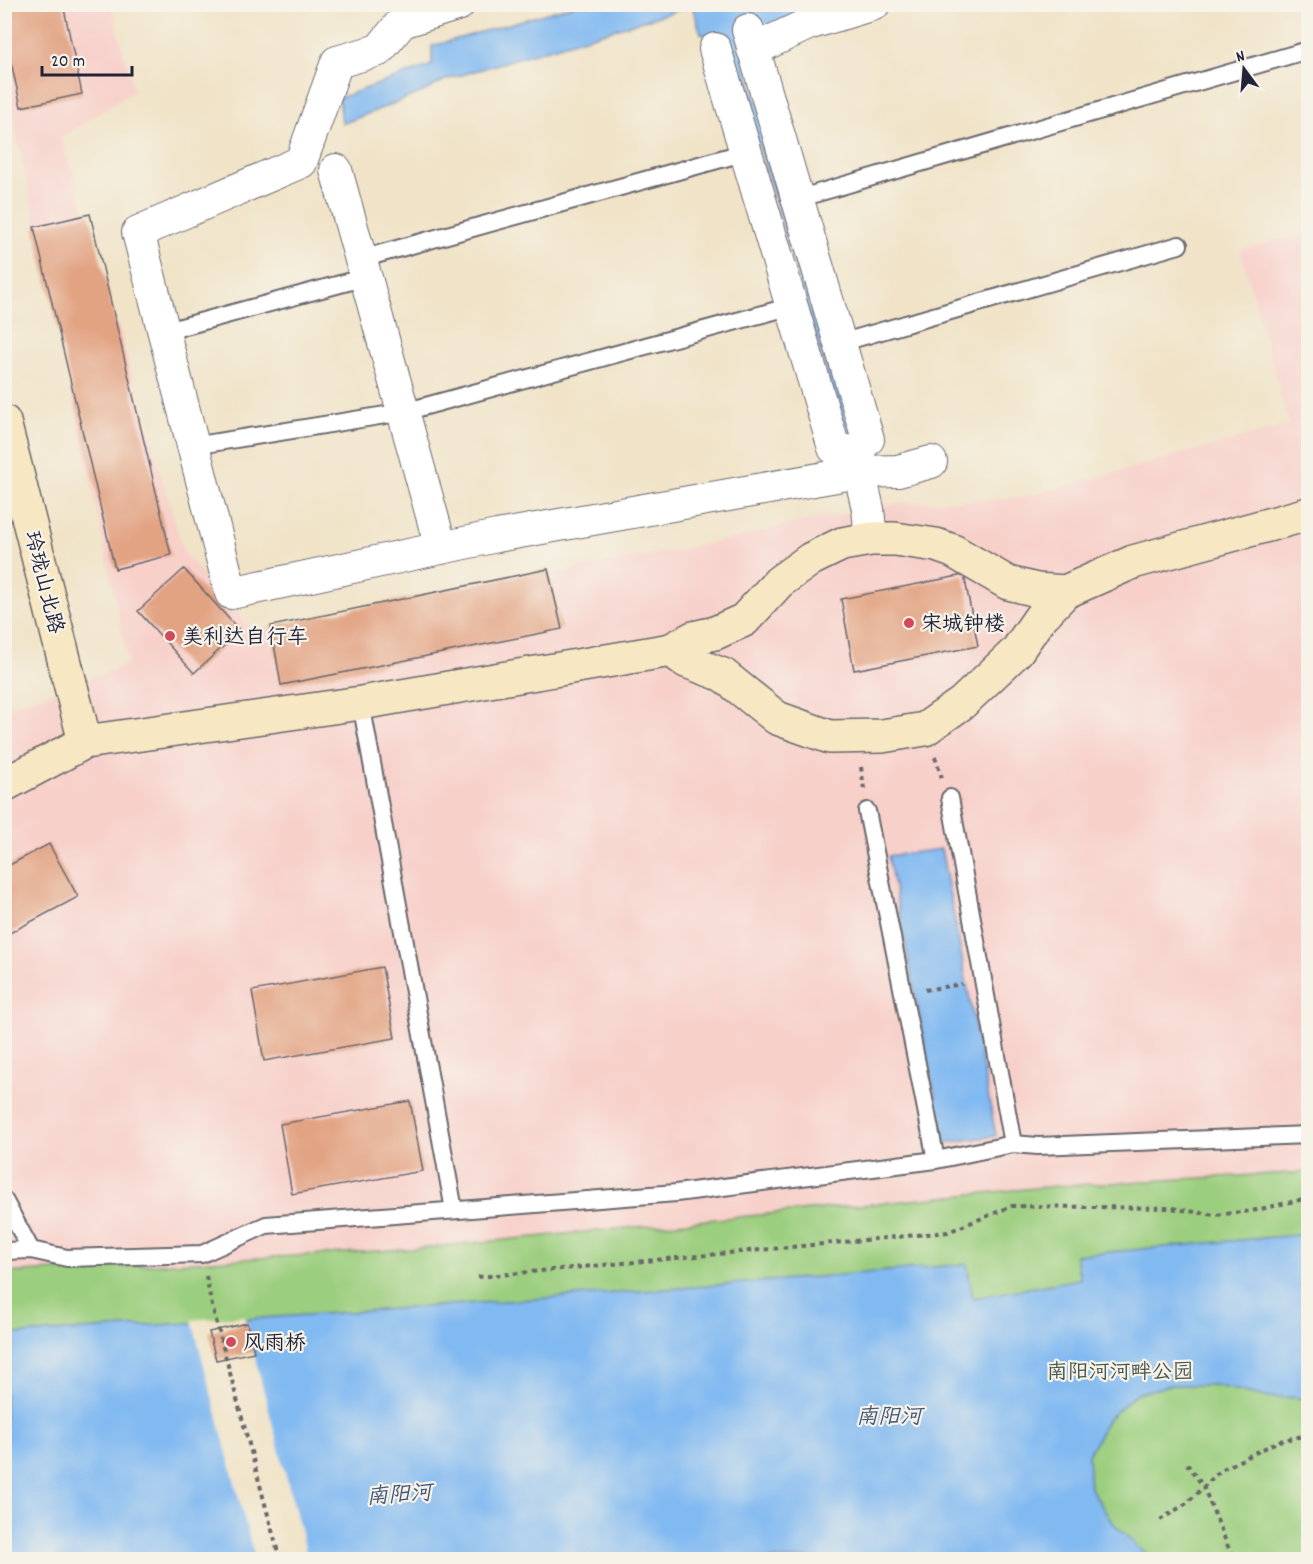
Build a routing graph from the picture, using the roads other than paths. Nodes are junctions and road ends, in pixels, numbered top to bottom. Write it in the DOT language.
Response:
graph roads {
  1 [pos="459,4"];
  2 [pos="874,4"];
  3 [pos="400,13"];
  4 [pos="715,49"];
  5 [pos="1308,50"];
  6 [pos="746,152"];
  7 [pos="336,170"];
  8 [pos="797,199"];
  9 [pos="1179,245"];
  10 [pos="364,268"];
  11 [pos="792,306"];
  12 [pos="163,332"];
  13 [pos="840,343"];
  14 [pos="404,412"];
  15 [pos="4,422"];
  16 [pos="193,446"];
  17 [pos="857,462"];
  18 [pos="931,462"];
  19 [pos="1308,514"];
  20 [pos="871,539"];
  21 [pos="441,548"];
  22 [pos="1065,592"];
  23 [pos="671,650"];
  24 [pos="361,704"];
  25 [pos="85,742"];
  26 [pos="4,785"];
  27 [pos="950,798"];
  28 [pos="867,811"];
  29 [pos="1308,1135"];
  30 [pos="1014,1144"];
  31 [pos="936,1160"];
  32 [pos="4,1200"];
  33 [pos="454,1210"];
  34 [pos="31,1250"];
  35 [pos="4,1251"];
  1 -- 3 [label="street"];
  2 -- 8 [label="street"];
  3 -- 12 [label="street"];
  4 -- 6 [label="street"];
  5 -- 8 [label="lane"];
  6 -- 10 [label="lane"];
  6 -- 11 [label="street"];
  7 -- 10 [label="street"];
  8 -- 13 [label="street"];
  9 -- 13 [label="lane"];
  10 -- 12 [label="lane"];
  10 -- 14 [label="street"];
  11 -- 14 [label="lane"];
  11 -- 17 [label="street"];
  12 -- 16 [label="street"];
  13 -- 17 [label="street"];
  14 -- 16 [label="lane"];
  14 -- 21 [label="street"];
  15 -- 25 [label="street, 玲珑山北路"];
  16 -- 21 [label="street"];
  17 -- 18 [label="street"];
  17 -- 20 [label="street"];
  17 -- 21 [label="street"];
  19 -- 22 [label="street"];
  20 -- 22 [label="street"];
  20 -- 23 [label="street"];
  22 -- 23 [label="street"];
  23 -- 24 [label="street"];
  24 -- 25 [label="street"];
  24 -- 33 [label="lane"];
  25 -- 26 [label="street"];
  27 -- 30 [label="lane"];
  28 -- 31 [label="lane"];
  29 -- 30 [label="lane"];
  30 -- 31 [label="lane"];
  31 -- 33 [label="lane"];
  32 -- 34 [label="lane"];
  33 -- 34 [label="lane"];
  34 -- 35 [label="lane"];
}
